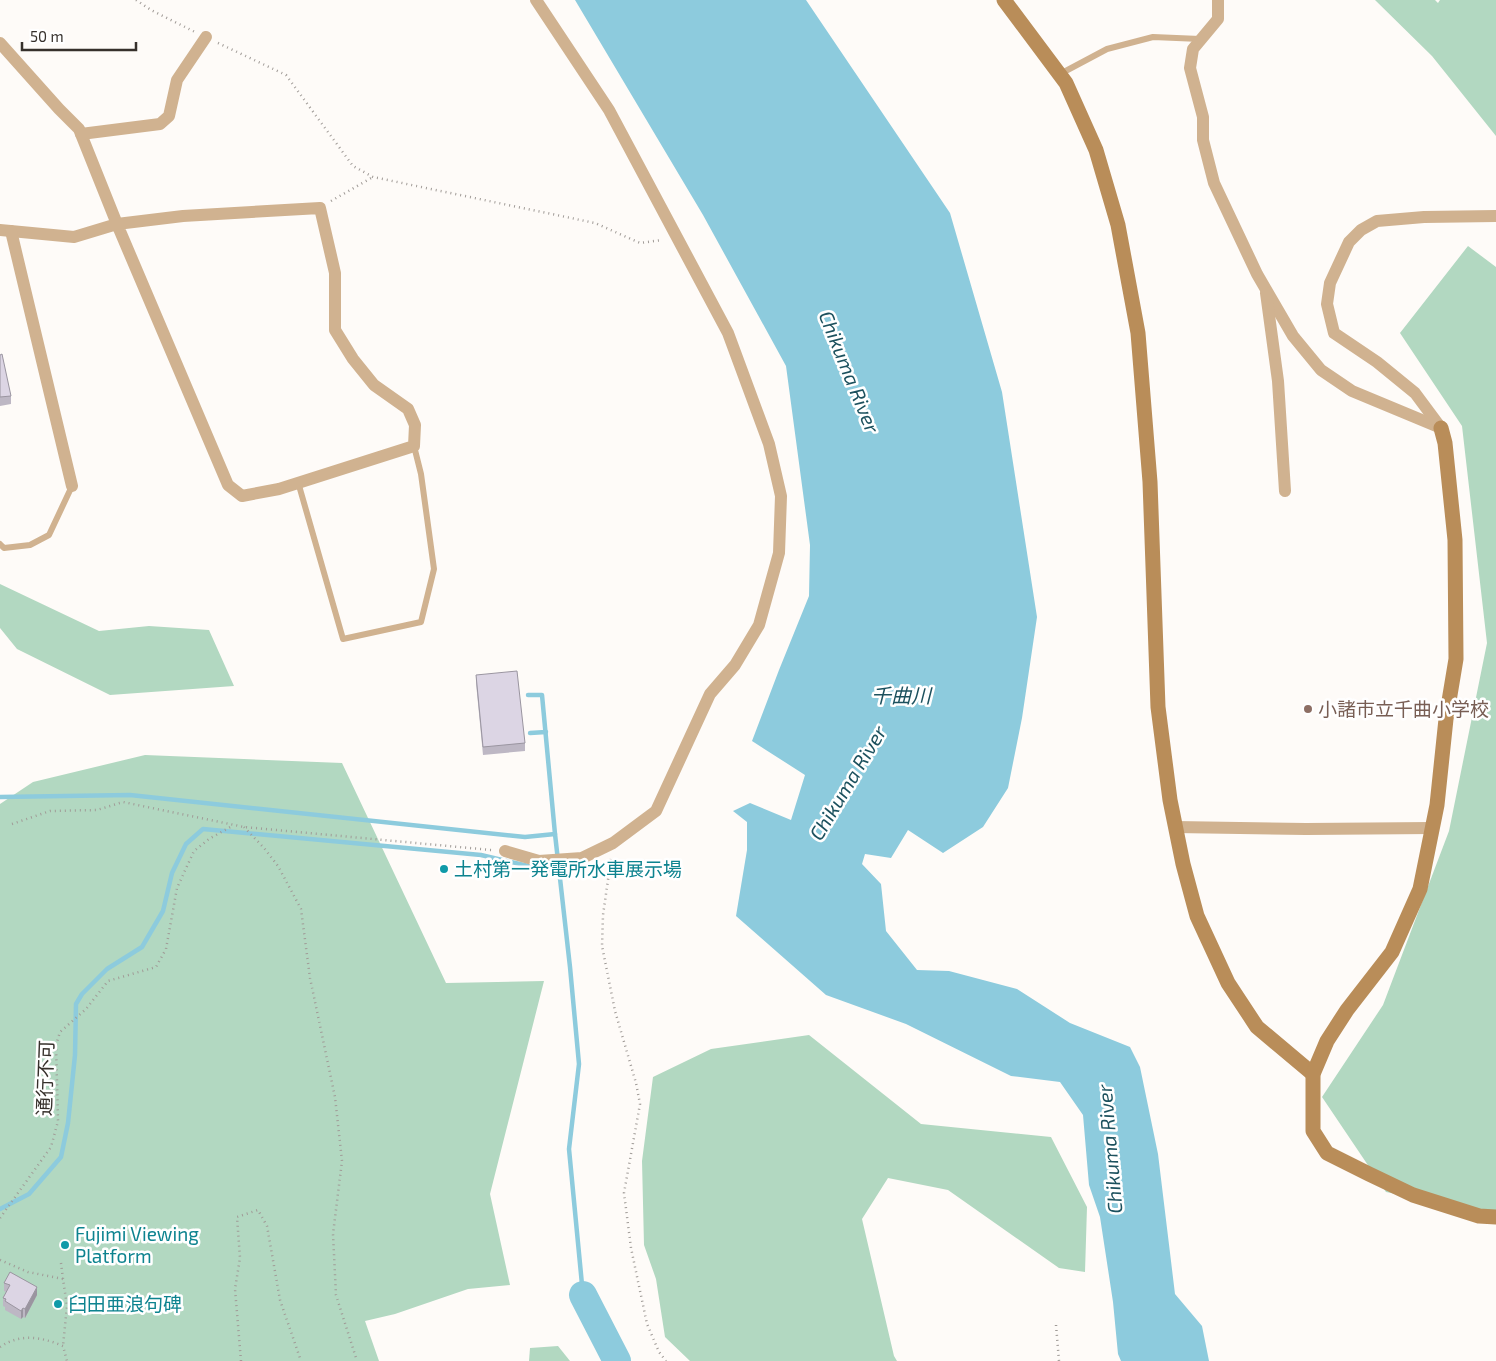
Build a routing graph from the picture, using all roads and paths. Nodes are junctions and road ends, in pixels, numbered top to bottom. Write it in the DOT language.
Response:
graph roads {
  1 [pos="136,0"];
  2 [pos="536,0"];
  3 [pos="1004,0"];
  4 [pos="1218,0"];
  5 [pos="206,37"];
  6 [pos="1201,39"];
  7 [pos="0,42"];
  8 [pos="1059,74"];
  9 [pos="81,134"];
  10 [pos="373,177"];
  11 [pos="320,208"];
  12 [pos="1496,216"];
  13 [pos="117,224"];
  14 [pos="6,231"];
  15 [pos="679,238"];
  16 [pos="1265,288"];
  17 [pos="1441,428"];
  18 [pos="414,446"];
  19 [pos="298,482"];
  20 [pos="72,486"];
  21 [pos="1285,491"];
  22 [pos="0,544"];
  23 [pos="12,824"];
  24 [pos="233,825"];
  25 [pos="244,827"];
  26 [pos="1175,827"];
  27 [pos="1432,828"];
  28 [pos="614,843"];
  29 [pos="505,851"];
  30 [pos="1313,1074"];
  31 [pos="1496,1217"];
  32 [pos="0,1218"];
  33 [pos="0,1260"];
  34 [pos="61,1263"];
  35 [pos="63,1278"];
  36 [pos="1056,1325"];
  37 [pos="63,1346"];
  38 [pos="0,1347"];
  39 [pos="67,1361"];
  40 [pos="241,1361"];
  41 [pos="301,1361"];
  42 [pos="357,1361"];
  43 [pos="666,1361"];
  44 [pos="1059,1361"];
  1 -- 5 [label="path"];
  2 -- 15 [label="street"];
  3 -- 8 [label="street"];
  4 -- 6 [label="street"];
  5 -- 9 [label="street"];
  5 -- 10 [label="path"];
  6 -- 8 [label="lane"];
  6 -- 16 [label="street"];
  7 -- 9 [label="street"];
  8 -- 26 [label="street"];
  9 -- 13 [label="street"];
  10 -- 11 [label="path"];
  10 -- 15 [label="path"];
  11 -- 13 [label="street"];
  11 -- 18 [label="street"];
  12 -- 17 [label="street"];
  13 -- 14 [label="street"];
  13 -- 19 [label="street"];
  14 -- 20 [label="street"];
  15 -- 28 [label="street"];
  16 -- 17 [label="street"];
  16 -- 21 [label="street"];
  17 -- 27 [label="street"];
  18 -- 19 [label="street"];
  18 -- 19 [label="lane"];
  20 -- 22 [label="lane"];
  23 -- 24 [label="path"];
  24 -- 25 [label="path"];
  24 -- 32 [label="path, 通行不可"];
  25 -- 29 [label="path"];
  25 -- 42 [label="path"];
  26 -- 27 [label="street"];
  26 -- 30 [label="street"];
  27 -- 30 [label="street"];
  28 -- 29 [label="street"];
  28 -- 43 [label="path"];
  30 -- 31 [label="street"];
  33 -- 35 [label="path"];
  34 -- 35 [label="path"];
  35 -- 37 [label="path"];
  36 -- 44 [label="path"];
  37 -- 38 [label="path"];
  37 -- 39 [label="path"];
  40 -- 41 [label="path"];
}
